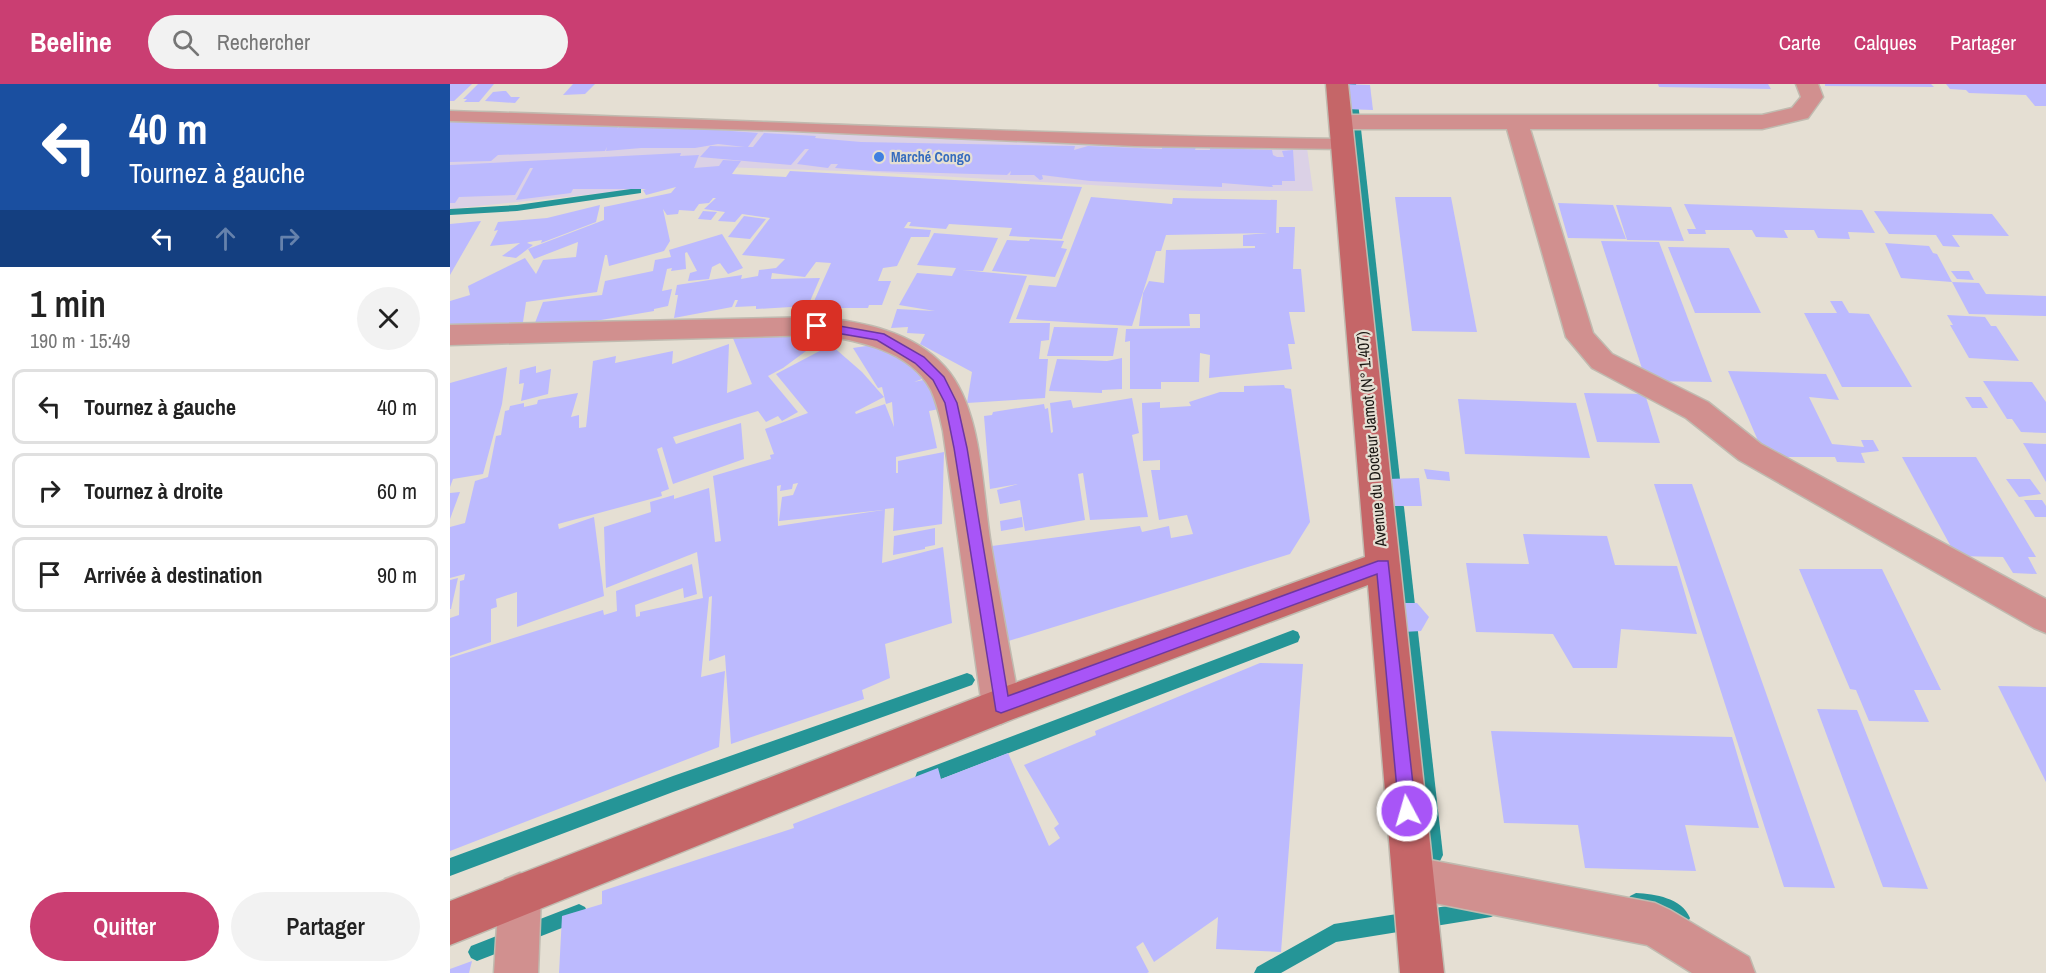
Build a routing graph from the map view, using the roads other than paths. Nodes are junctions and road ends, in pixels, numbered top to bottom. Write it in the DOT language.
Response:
graph roads {
  1 [pos="1337,84"];
  2 [pos="1807,84"];
  3 [pos="450,116"];
  4 [pos="1517,123"];
  5 [pos="1342,133"];
  6 [pos="450,335"];
  7 [pos="1383,565"];
  8 [pos="2046,617"];
  9 [pos="1001,706"];
  10 [pos="1414,886"];
  11 [pos="520,894"];
  12 [pos="450,923"];
  13 [pos="1421,966"];
  14 [pos="516,973"];
  15 [pos="1733,973"];
  1 -- 5 [label="main road, Avenue du Docteur Jamot (N° 1.407)"];
  2 -- 4 [label="street"];
  3 -- 5 [label="lane"];
  4 -- 5 [label="street"];
  4 -- 8 [label="street"];
  5 -- 7 [label="main road, Avenue du Docteur Jamot (N° 1.407)"];
  6 -- 9 [label="street"];
  7 -- 9 [label="main road"];
  7 -- 10 [label="main road, Avenue du Docteur Jamot (N° 1.407)"];
  9 -- 11 [label="main road"];
  10 -- 13 [label="main road, Avenue du Docteur Jamot (N° 1.407)"];
  10 -- 15 [label="street"];
  11 -- 12 [label="main road"];
  11 -- 14 [label="street"];
}
